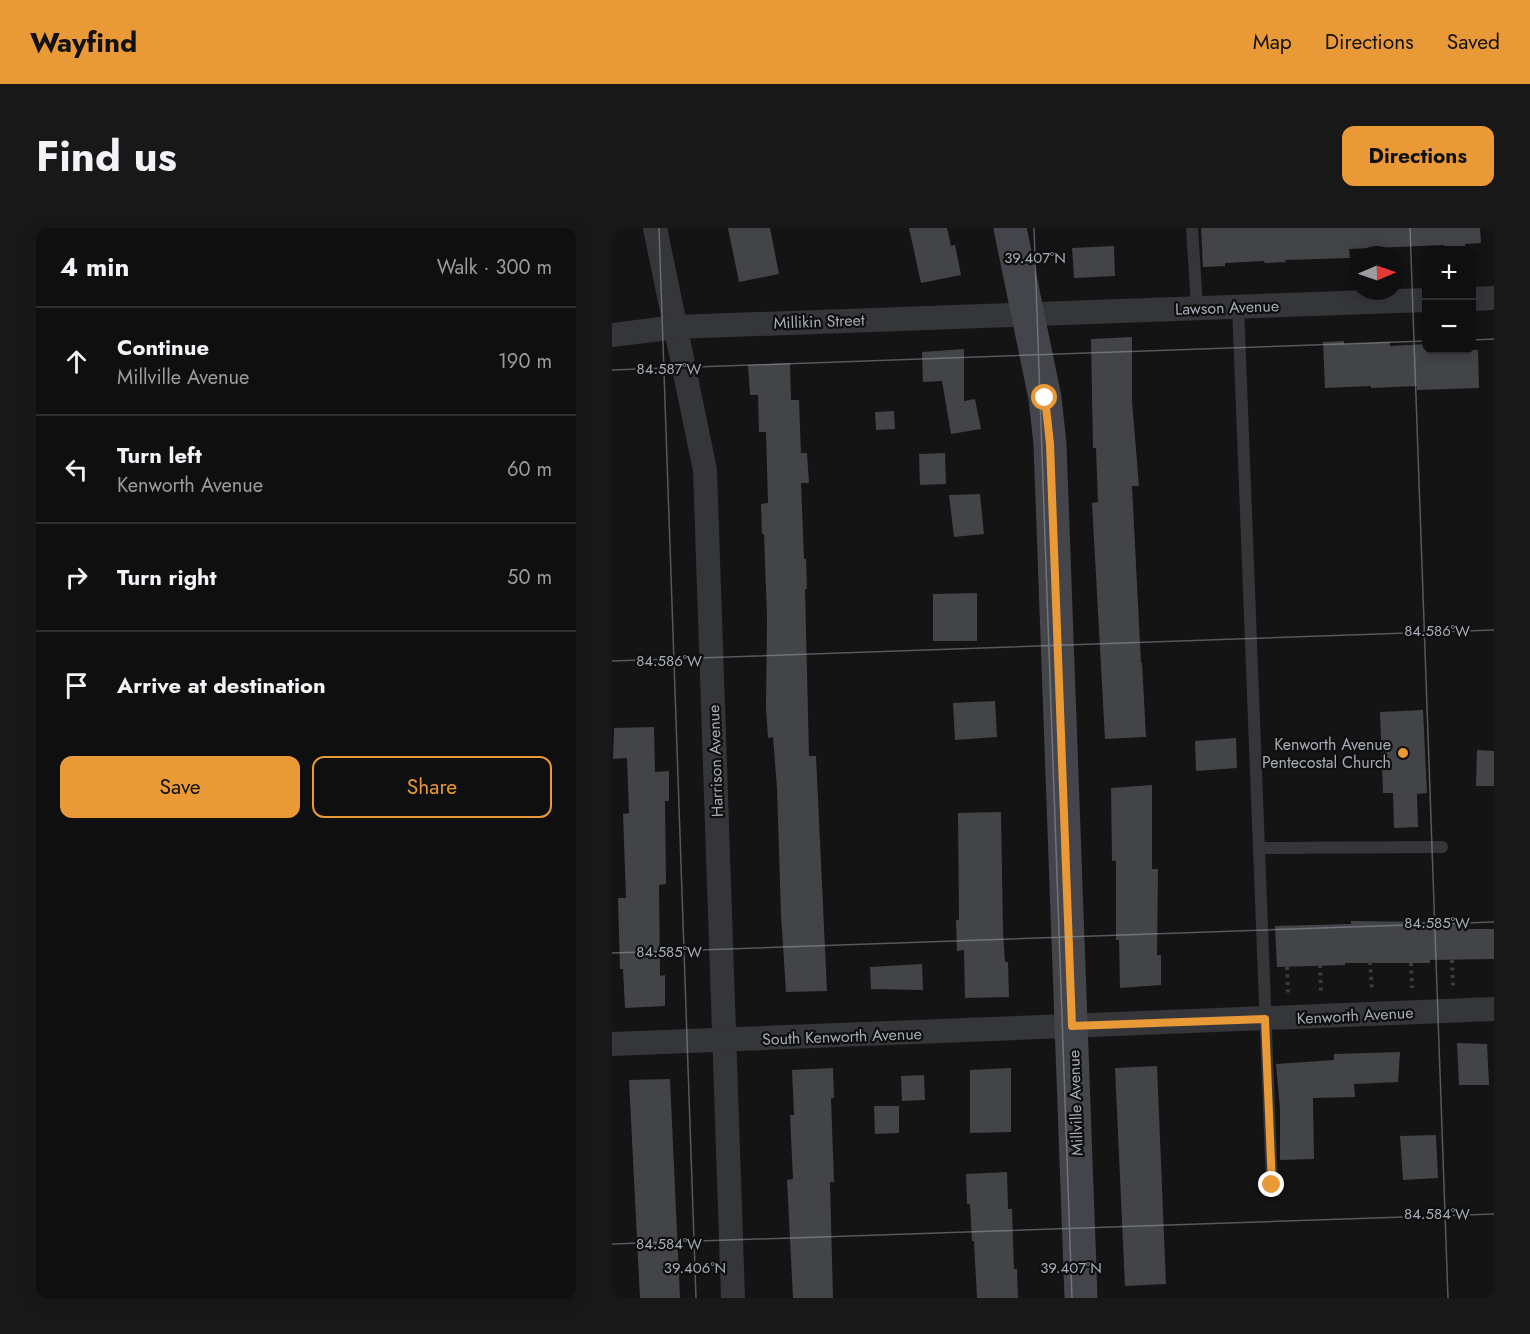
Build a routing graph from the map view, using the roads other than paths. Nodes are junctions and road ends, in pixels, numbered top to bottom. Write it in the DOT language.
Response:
graph roads {
  1 [pos="655,228"];
  2 [pos="1010,228"];
  3 [pos="1192,228"];
  4 [pos="1494,298"];
  5 [pos="1476,299"];
  6 [pos="1422,300"];
  7 [pos="1238,306"];
  8 [pos="1197,308"];
  9 [pos="1027,314"];
  10 [pos="676,327"];
  11 [pos="612,335"];
  12 [pos="1442,847"];
  13 [pos="1259,848"];
  14 [pos="1494,1009"];
  15 [pos="1265,1019"];
  16 [pos="1072,1026"];
  17 [pos="724,1040"];
  18 [pos="612,1044"];
  19 [pos="1272,1185"];
  20 [pos="733,1298"];
  21 [pos="1081,1298"];
  1 -- 10 [label="street, Harrison Avenue"];
  2 -- 9 [label="main road, Millville Avenue"];
  3 -- 8 [label="lane"];
  4 -- 5 [label="street"];
  6 -- 7 [label="street, Lawson Avenue"];
  7 -- 8 [label="street, Lawson Avenue"];
  7 -- 13 [label="lane"];
  8 -- 9 [label="street, Lawson Avenue"];
  9 -- 10 [label="street, Millikin Street"];
  9 -- 16 [label="main road, Millville Avenue"];
  10 -- 11 [label="street, Millikin Street"];
  10 -- 17 [label="street, Harrison Avenue"];
  12 -- 13 [label="lane"];
  13 -- 15 [label="lane"];
  14 -- 15 [label="street, Kenworth Avenue"];
  15 -- 16 [label="street, Kenworth Avenue"];
  15 -- 19 [label="lane"];
  16 -- 17 [label="street, South Kenworth Avenue"];
  16 -- 21 [label="main road, Millville Avenue"];
  17 -- 18 [label="street, South Kenworth Avenue"];
  17 -- 20 [label="street, Harrison Avenue"];
}
